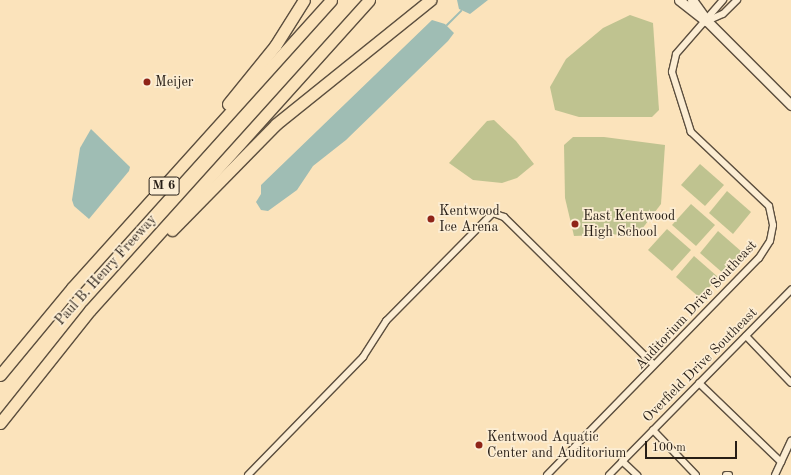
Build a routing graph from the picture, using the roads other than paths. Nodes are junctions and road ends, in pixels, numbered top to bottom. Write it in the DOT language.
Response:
graph roads {
  1 [pos="304,0"];
  2 [pos="331,0"];
  3 [pos="369,0"];
  4 [pos="430,0"];
  5 [pos="679,0"];
  6 [pos="692,0"];
  7 [pos="723,0"];
  8 [pos="737,0"];
  9 [pos="707,21"];
  10 [pos="791,105"];
  11 [pos="72,288"];
  12 [pos="791,290"];
  13 [pos="90,310"];
  14 [pos="746,336"];
  15 [pos="653,364"];
  16 [pos="0,375"];
  17 [pos="699,383"];
  18 [pos="791,383"];
  19 [pos="0,423"];
  20 [pos="653,430"];
  21 [pos="791,440"];
  22 [pos="622,461"];
  23 [pos="781,462"];
  24 [pos="248,475"];
  25 [pos="547,475"];
  26 [pos="609,475"];
  27 [pos="637,475"];
  28 [pos="696,475"];
  29 [pos="726,475"];
  30 [pos="729,475"];
  31 [pos="775,475"];
  1 -- 11 [label="highway"];
  2 -- 11 [label="highway, Paul B. Henry Freeway / M 6"];
  3 -- 13 [label="highway, Paul B. Henry Freeway / M 6"];
  4 -- 13 [label="highway"];
  5 -- 9 [label="main road"];
  6 -- 9 [label="main road"];
  7 -- 9 [label="street"];
  8 -- 9 [label="street"];
  9 -- 10 [label="main road"];
  9 -- 15 [label="street, Auditorium Drive Southeast"];
  11 -- 16 [label="highway, Paul B. Henry Freeway / M 6"];
  12 -- 14 [label="street, Overfield Drive Southeast"];
  13 -- 19 [label="highway, Paul B. Henry Freeway / M 6"];
  14 -- 17 [label="street, Overfield Drive Southeast"];
  14 -- 18 [label="street"];
  15 -- 24 [label="street"];
  15 -- 25 [label="street, Auditorium Drive Southeast"];
  17 -- 20 [label="street, Overfield Drive Southeast"];
  17 -- 23 [label="street"];
  20 -- 22 [label="street, Overfield Drive Southeast"];
  20 -- 28 [label="street"];
  21 -- 23 [label="street"];
  22 -- 26 [label="street, Overfield Drive Southeast"];
  22 -- 27 [label="street"];
  23 -- 31 [label="street"];
  29 -- 30 [label="street"];
}
